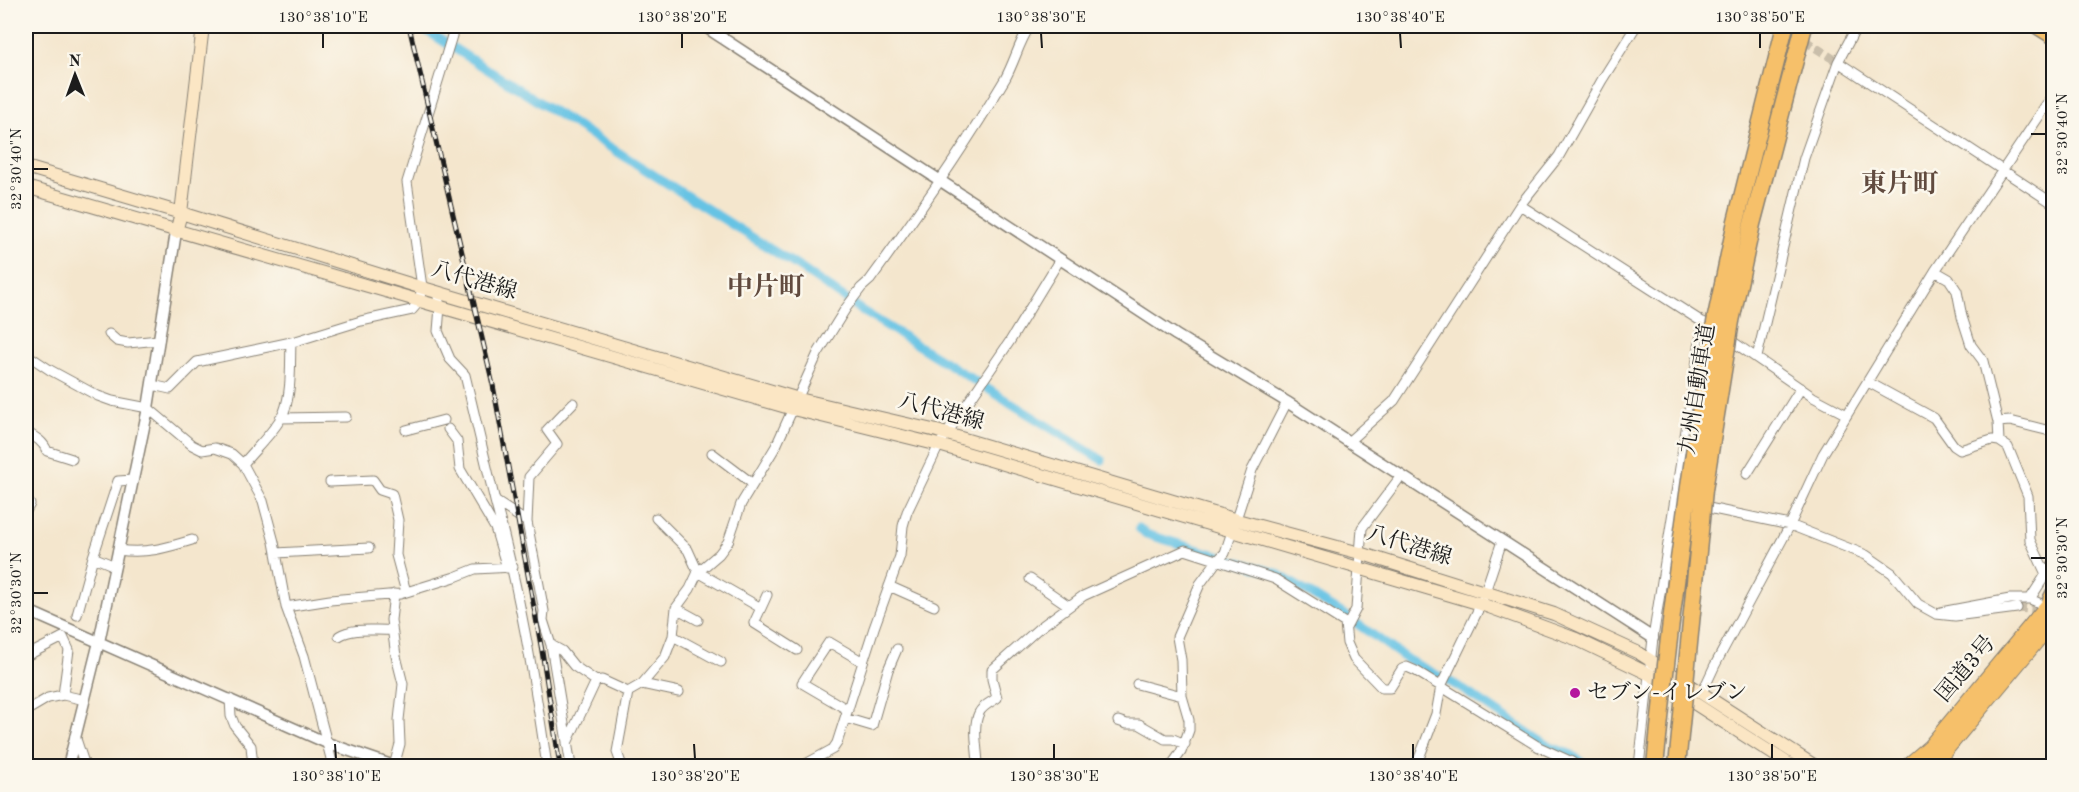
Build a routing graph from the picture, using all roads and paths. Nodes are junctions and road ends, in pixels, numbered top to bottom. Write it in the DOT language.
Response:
graph roads {
  1 [pos="203,26"];
  2 [pos="704,26"];
  3 [pos="1030,26"];
  4 [pos="1636,26"];
  5 [pos="1785,26"];
  6 [pos="1804,26"];
  7 [pos="1818,26"];
  8 [pos="1857,26"];
  9 [pos="2038,26"];
  10 [pos="454,29"];
  11 [pos="2054,36"];
  12 [pos="1838,62"];
  13 [pos="1790,77"];
  14 [pos="2054,94"];
  15 [pos="26,167"];
  16 [pos="2002,171"];
  17 [pos="939,180"];
  18 [pos="26,187"];
  19 [pos="2054,204"];
  20 [pos="1520,205"];
  21 [pos="181,213"];
  22 [pos="176,232"];
  23 [pos="1060,259"];
  24 [pos="1935,271"];
  25 [pos="422,287"];
  26 [pos="437,291"];
  27 [pos="419,302"];
  28 [pos="440,307"];
  29 [pos="1717,320"];
  30 [pos="110,334"];
  31 [pos="159,340"];
  32 [pos="291,342"];
  33 [pos="26,354"];
  34 [pos="1757,357"];
  35 [pos="1868,382"];
  36 [pos="152,385"];
  37 [pos="1801,388"];
  38 [pos="1287,402"];
  39 [pos="573,403"];
  40 [pos="796,404"];
  41 [pos="148,408"];
  42 [pos="1847,415"];
  43 [pos="346,417"];
  44 [pos="280,418"];
  45 [pos="1998,422"];
  46 [pos="406,430"];
  47 [pos="26,432"];
  48 [pos="2054,432"];
  49 [pos="946,434"];
  50 [pos="1999,441"];
  51 [pos="1348,442"];
  52 [pos="939,445"];
  53 [pos="712,453"];
  54 [pos="72,459"];
  55 [pos="243,464"];
  56 [pos="1747,474"];
  57 [pos="1401,476"];
  58 [pos="133,480"];
  59 [pos="330,482"];
  60 [pos="753,484"];
  61 [pos="495,501"];
  62 [pos="1676,503"];
  63 [pos="656,518"];
  64 [pos="527,522"];
  65 [pos="1234,525"];
  66 [pos="1790,525"];
  67 [pos="192,540"];
  68 [pos="1502,541"];
  69 [pos="369,548"];
  70 [pos="118,550"];
  71 [pos="276,553"];
  72 [pos="1360,553"];
  73 [pos="93,557"];
  74 [pos="1217,560"];
  75 [pos="2054,562"];
  76 [pos="115,566"];
  77 [pos="510,568"];
  78 [pos="1359,568"];
  79 [pos="698,572"];
  80 [pos="2046,574"];
  81 [pos="1030,579"];
  82 [pos="889,586"];
  83 [pos="406,592"];
  84 [pos="394,594"];
  85 [pos="767,595"];
  86 [pos="1483,598"];
  87 [pos="2031,599"];
  88 [pos="2051,599"];
  89 [pos="934,606"];
  90 [pos="1069,606"];
  91 [pos="286,607"];
  92 [pos="761,608"];
  93 [pos="2017,608"];
  94 [pos="676,609"];
  95 [pos="26,610"];
  96 [pos="1936,614"];
  97 [pos="77,615"];
  98 [pos="698,620"];
  99 [pos="2054,620"];
  100 [pos="1347,628"];
  101 [pos="392,630"];
  102 [pos="339,636"];
  103 [pos="673,636"];
  104 [pos="1653,638"];
  105 [pos="99,642"];
  106 [pos="551,645"];
  107 [pos="897,649"];
  108 [pos="797,651"];
  109 [pos="26,656"];
  110 [pos="1650,660"];
  111 [pos="721,662"];
  112 [pos="863,662"];
  113 [pos="1649,674"];
  114 [pos="596,681"];
  115 [pos="642,684"];
  116 [pos="1137,684"];
  117 [pos="1441,686"];
  118 [pos="628,692"];
  119 [pos="679,692"];
  120 [pos="1702,693"];
  121 [pos="63,695"];
  122 [pos="1182,696"];
  123 [pos="230,699"];
  124 [pos="85,700"];
  125 [pos="26,711"];
  126 [pos="846,714"];
  127 [pos="1118,721"];
  128 [pos="75,736"];
  129 [pos="327,743"];
  130 [pos="567,743"];
  131 [pos="1185,744"];
  132 [pos="68,766"];
  133 [pos="85,766"];
  134 [pos="253,766"];
  135 [pos="333,766"];
  136 [pos="394,766"];
  137 [pos="547,766"];
  138 [pos="571,766"];
  139 [pos="622,766"];
  140 [pos="802,766"];
  141 [pos="978,766"];
  142 [pos="1171,766"];
  143 [pos="1416,766"];
  144 [pos="1577,766"];
  145 [pos="1639,766"];
  146 [pos="1655,766"];
  147 [pos="1677,766"];
  148 [pos="1792,766"];
  149 [pos="1815,766"];
  150 [pos="1908,766"];
  151 [pos="1932,766"];
  1 -- 21 [label="main road"];
  2 -- 17 [label="street"];
  3 -- 17 [label="street"];
  4 -- 20 [label="street"];
  5 -- 29 [label="highway, 九州自動車道"];
  6 -- 13 [label="highway, 九州自動車道"];
  7 -- 13 [label="highway"];
  8 -- 12 [label="street"];
  9 -- 11 [label="highway"];
  10 -- 25 [label="street"];
  12 -- 16 [label="street"];
  12 -- 34 [label="street"];
  13 -- 29 [label="highway, 九州自動車道"];
  14 -- 16 [label="street"];
  15 -- 21 [label="main road, 八代港線"];
  16 -- 19 [label="street"];
  16 -- 24 [label="street"];
  17 -- 23 [label="street"];
  17 -- 40 [label="street"];
  18 -- 22 [label="main road, 八代港線"];
  20 -- 29 [label="street"];
  20 -- 51 [label="street"];
  21 -- 22 [label="main road"];
  21 -- 25 [label="main road, 八代港線"];
  22 -- 27 [label="main road, 八代港線"];
  22 -- 31 [label="street"];
  23 -- 38 [label="street"];
  23 -- 49 [label="street"];
  24 -- 35 [label="street"];
  24 -- 45 [label="street"];
  25 -- 26 [label="main road, 八代港線"];
  25 -- 27 [label="street"];
  26 -- 28 [label="street"];
  26 -- 40 [label="main road, 八代港線"];
  27 -- 28 [label="main road, 八代港線"];
  27 -- 32 [label="street"];
  28 -- 40 [label="main road, 八代港線"];
  28 -- 61 [label="street"];
  29 -- 34 [label="street"];
  29 -- 62 [label="street"];
  29 -- 146 [label="highway, 九州自動車道, bridge"];
  29 -- 147 [label="highway, 九州自動車道, bridge"];
  30 -- 31 [label="street"];
  31 -- 36 [label="street"];
  32 -- 36 [label="street"];
  32 -- 44 [label="street"];
  33 -- 41 [label="street"];
  34 -- 37 [label="street"];
  35 -- 42 [label="street"];
  35 -- 50 [label="street"];
  36 -- 41 [label="street"];
  37 -- 42 [label="street"];
  37 -- 56 [label="street"];
  38 -- 51 [label="street"];
  38 -- 65 [label="street"];
  39 -- 64 [label="street"];
  40 -- 49 [label="main road, 八代港線"];
  40 -- 52 [label="main road, 八代港線"];
  40 -- 60 [label="street"];
  41 -- 55 [label="street"];
  41 -- 58 [label="street"];
  42 -- 66 [label="street"];
  43 -- 44 [label="street"];
  44 -- 55 [label="street"];
  45 -- 48 [label="street"];
  45 -- 50 [label="street"];
  46 -- 77 [label="street"];
  47 -- 54 [label="street"];
  49 -- 52 [label="street"];
  49 -- 65 [label="main road, 八代港線"];
  50 -- 80 [label="street"];
  51 -- 57 [label="street"];
  52 -- 65 [label="main road, 八代港線"];
  52 -- 82 [label="street"];
  53 -- 60 [label="street"];
  55 -- 71 [label="street"];
  57 -- 68 [label="street"];
  57 -- 72 [label="street"];
  58 -- 70 [label="street"];
  58 -- 73 [label="street"];
  59 -- 83 [label="street"];
  60 -- 79 [label="street"];
  61 -- 64 [label="street"];
  61 -- 77 [label="street"];
  62 -- 66 [label="street"];
  62 -- 104 [label="street"];
  63 -- 79 [label="street"];
  64 -- 106 [label="street"];
  65 -- 72 [label="main road, 八代港線"];
  65 -- 74 [label="street"];
  65 -- 78 [label="main road, 八代港線"];
  66 -- 96 [label="street"];
  66 -- 120 [label="street"];
  67 -- 70 [label="street"];
  68 -- 86 [label="street"];
  68 -- 104 [label="street"];
  69 -- 71 [label="street"];
  70 -- 76 [label="street"];
  71 -- 91 [label="street"];
  72 -- 78 [label="street"];
  72 -- 86 [label="main road, 八代港線"];
  73 -- 76 [label="street"];
  73 -- 97 [label="street"];
  74 -- 90 [label="street"];
  74 -- 100 [label="street"];
  74 -- 122 [label="street"];
  75 -- 80 [label="street"];
  76 -- 105 [label="street"];
  77 -- 83 [label="street"];
  77 -- 137 [label="street"];
  78 -- 86 [label="main road, 八代港線"];
  78 -- 100 [label="street"];
  79 -- 92 [label="street"];
  79 -- 94 [label="street"];
  80 -- 87 [label="street"];
  81 -- 90 [label="street"];
  82 -- 89 [label="street"];
  82 -- 112 [label="street"];
  83 -- 84 [label="street"];
  84 -- 91 [label="street"];
  84 -- 101 [label="street"];
  85 -- 92 [label="street"];
  86 -- 110 [label="main road, 八代港線"];
  86 -- 113 [label="main road, 八代港線"];
  86 -- 117 [label="street"];
  87 -- 88 [label="street"];
  87 -- 96 [label="street"];
  88 -- 150 [label="highway, 国道3号"];
  90 -- 141 [label="street"];
  91 -- 129 [label="street"];
  92 -- 108 [label="street"];
  93 -- 96 [label="street"];
  94 -- 98 [label="street"];
  94 -- 103 [label="street"];
  95 -- 105 [label="street"];
  99 -- 151 [label="highway, 国道3号"];
  100 -- 117 [label="street"];
  101 -- 102 [label="street"];
  101 -- 136 [label="street"];
  103 -- 111 [label="street"];
  103 -- 115 [label="street"];
  104 -- 110 [label="street"];
  105 -- 123 [label="street"];
  105 -- 124 [label="street"];
  106 -- 114 [label="street"];
  106 -- 130 [label="street"];
  107 -- 126 [label="street"];
  109 -- 121 [label="street"];
  110 -- 113 [label="street"];
  110 -- 120 [label="main road, 八代港線"];
  112 -- 126 [label="street"];
  112 -- 126 [label="street"];
  113 -- 145 [label="street"];
  113 -- 148 [label="main road, 八代港線"];
  114 -- 118 [label="street"];
  114 -- 130 [label="street"];
  115 -- 118 [label="street"];
  115 -- 119 [label="street"];
  116 -- 122 [label="street"];
  117 -- 143 [label="street"];
  117 -- 144 [label="street"];
  118 -- 139 [label="street"];
  120 -- 149 [label="main road, 八代港線"];
  121 -- 124 [label="street"];
  121 -- 125 [label="street"];
  122 -- 131 [label="street"];
  123 -- 129 [label="street"];
  123 -- 134 [label="street"];
  124 -- 128 [label="street"];
  126 -- 140 [label="street"];
  127 -- 131 [label="street"];
  128 -- 132 [label="street"];
  128 -- 133 [label="street"];
  129 -- 135 [label="street"];
  129 -- 136 [label="street"];
  130 -- 138 [label="street"];
  131 -- 142 [label="street"];
}
